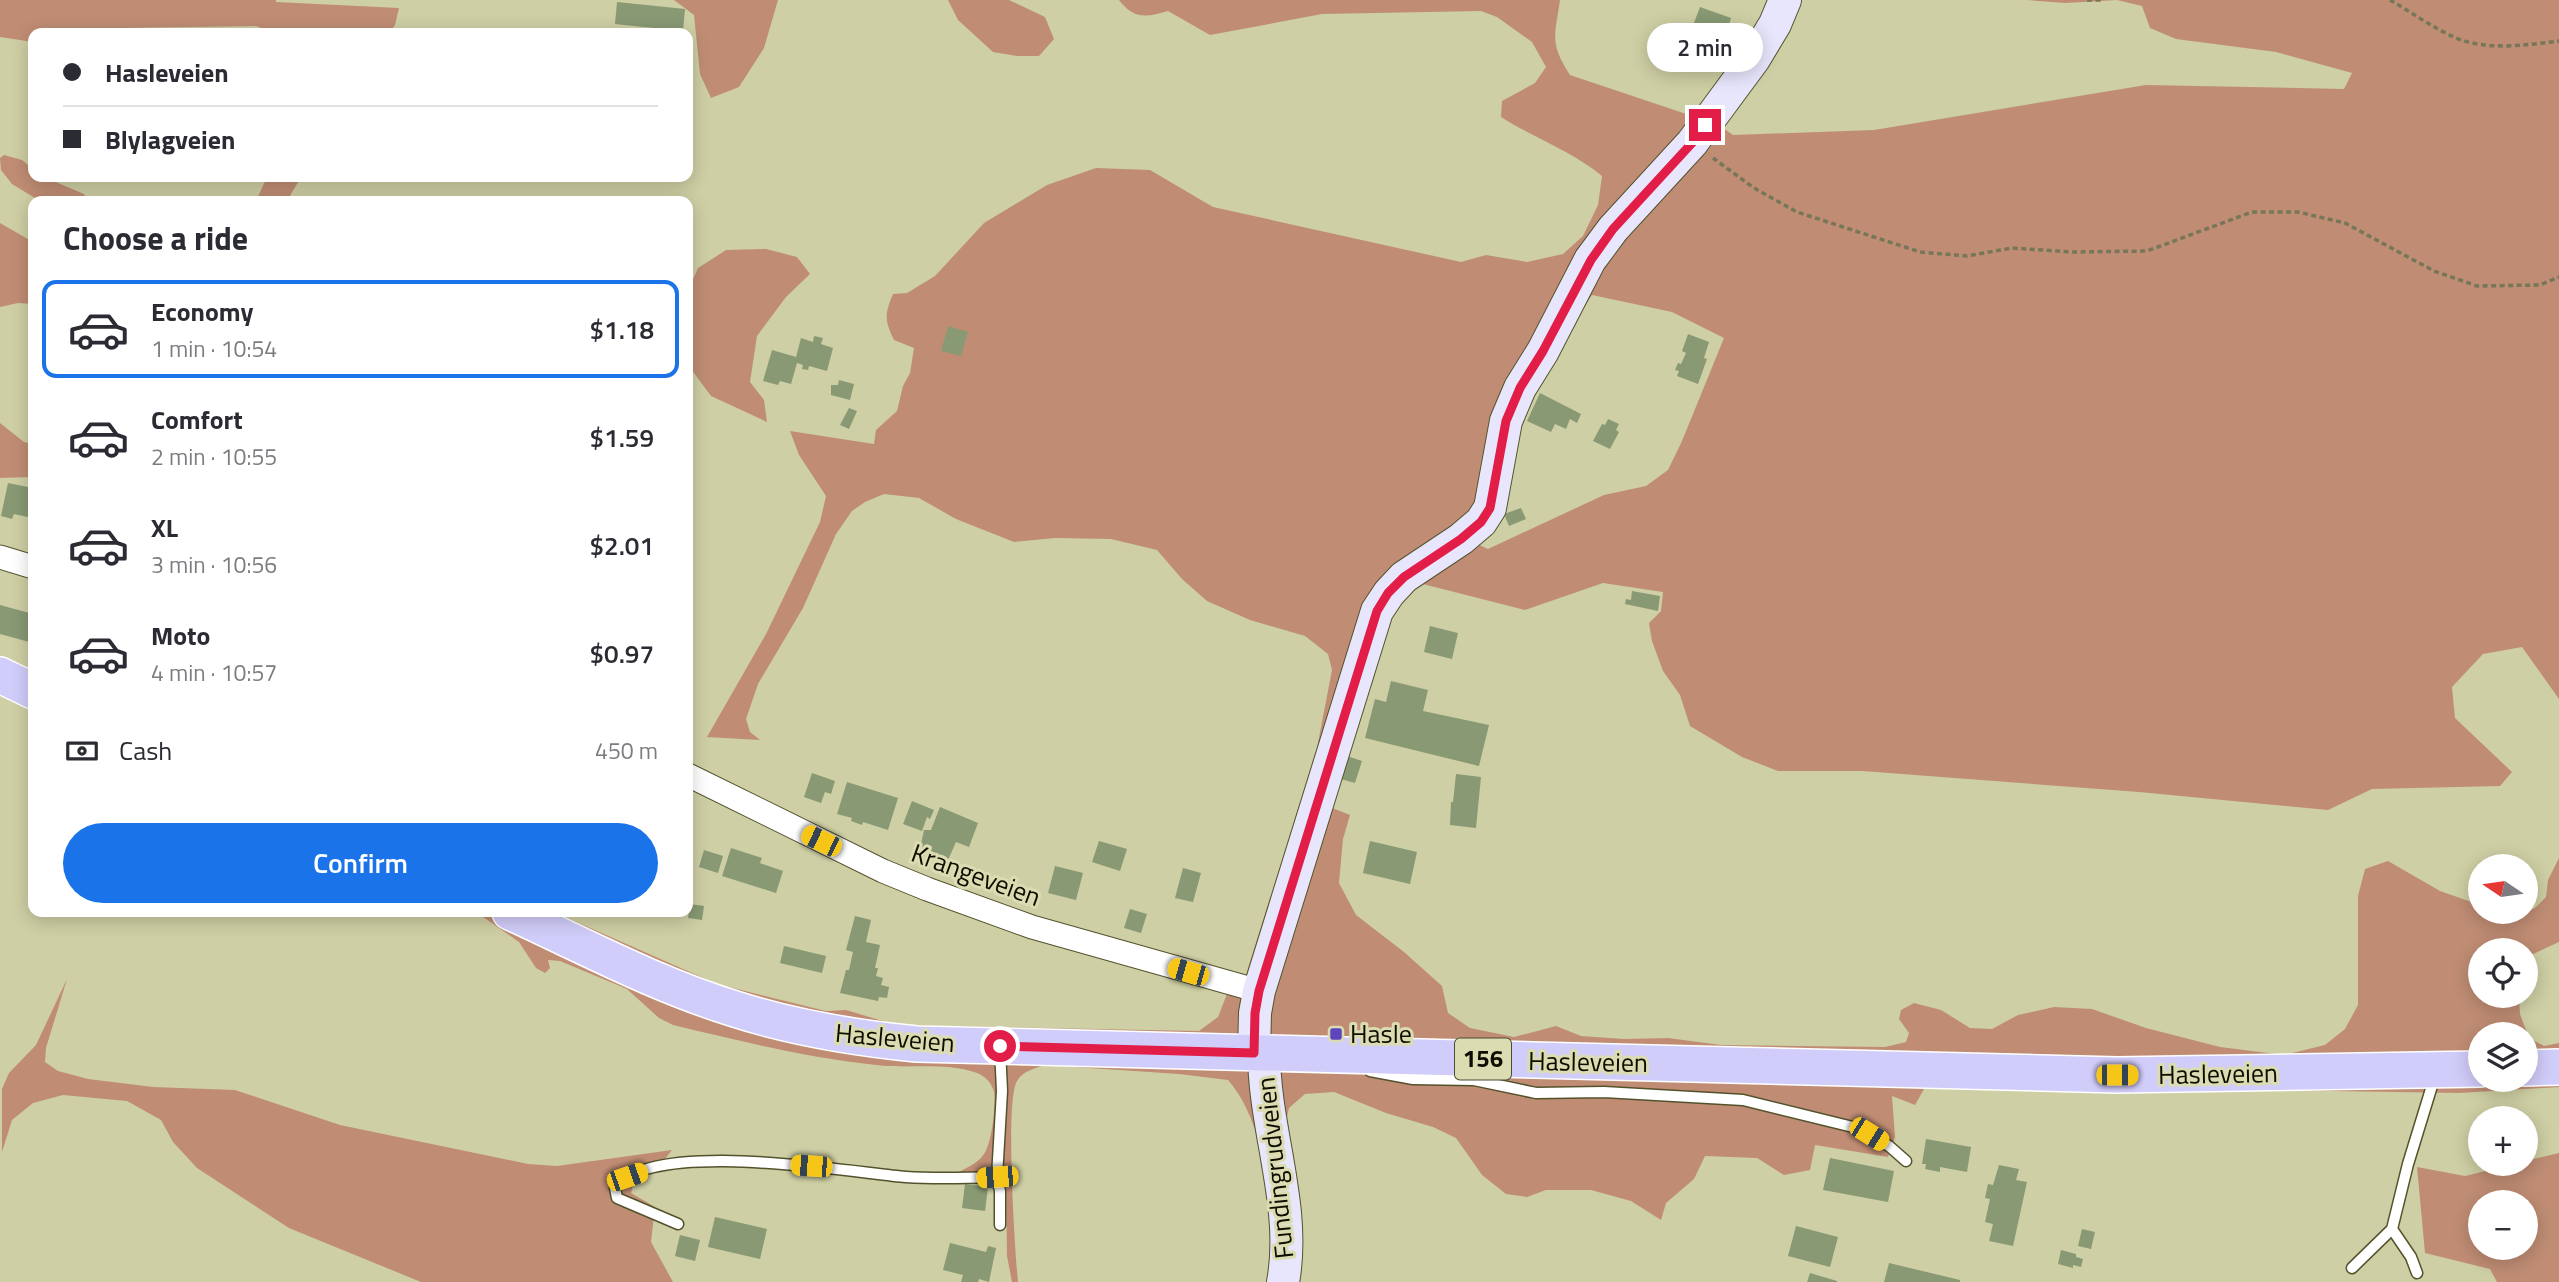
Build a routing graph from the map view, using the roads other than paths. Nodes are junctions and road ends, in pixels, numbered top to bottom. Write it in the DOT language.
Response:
graph roads {
  1 [pos="1785,0"];
  2 [pos="0,557"];
  3 [pos="28,565"];
  4 [pos="0,676"];
  5 [pos="28,689"];
  6 [pos="693,777"];
  7 [pos="521,917"];
  8 [pos="1259,991"];
  9 [pos="1000,1046"];
  10 [pos="1259,1053"];
  11 [pos="1340,1055"];
  12 [pos="2559,1067"];
  13 [pos="2538,1068"];
  14 [pos="2468,1069"];
  15 [pos="2435,1070"];
  16 [pos="1906,1161"];
  17 [pos="997,1177"];
  18 [pos="678,1224"];
  19 [pos="1000,1225"];
  20 [pos="2392,1229"];
  21 [pos="2352,1268"];
  22 [pos="2417,1273"];
  23 [pos="1283,1282"];
  1 -- 8 [label="street, Fundingrudveien"];
  2 -- 3 [label="street"];
  4 -- 5 [label="main road"];
  6 -- 8 [label="street, Krangeveien"];
  7 -- 9 [label="main road, Hasleveien / 156"];
  8 -- 10 [label="street, Fundingrudveien"];
  9 -- 10 [label="main road, Hasleveien / 156"];
  9 -- 17 [label="lane"];
  10 -- 11 [label="main road, Hasleveien / 156"];
  10 -- 23 [label="street, Fundingrudveien"];
  11 -- 15 [label="main road, Hasleveien / 156"];
  11 -- 16 [label="lane"];
  12 -- 13 [label="main road"];
  14 -- 15 [label="main road, Hasleveien / 156"];
  15 -- 20 [label="lane"];
  17 -- 18 [label="lane"];
  17 -- 19 [label="lane"];
  20 -- 21 [label="lane"];
  20 -- 22 [label="lane"];
}
